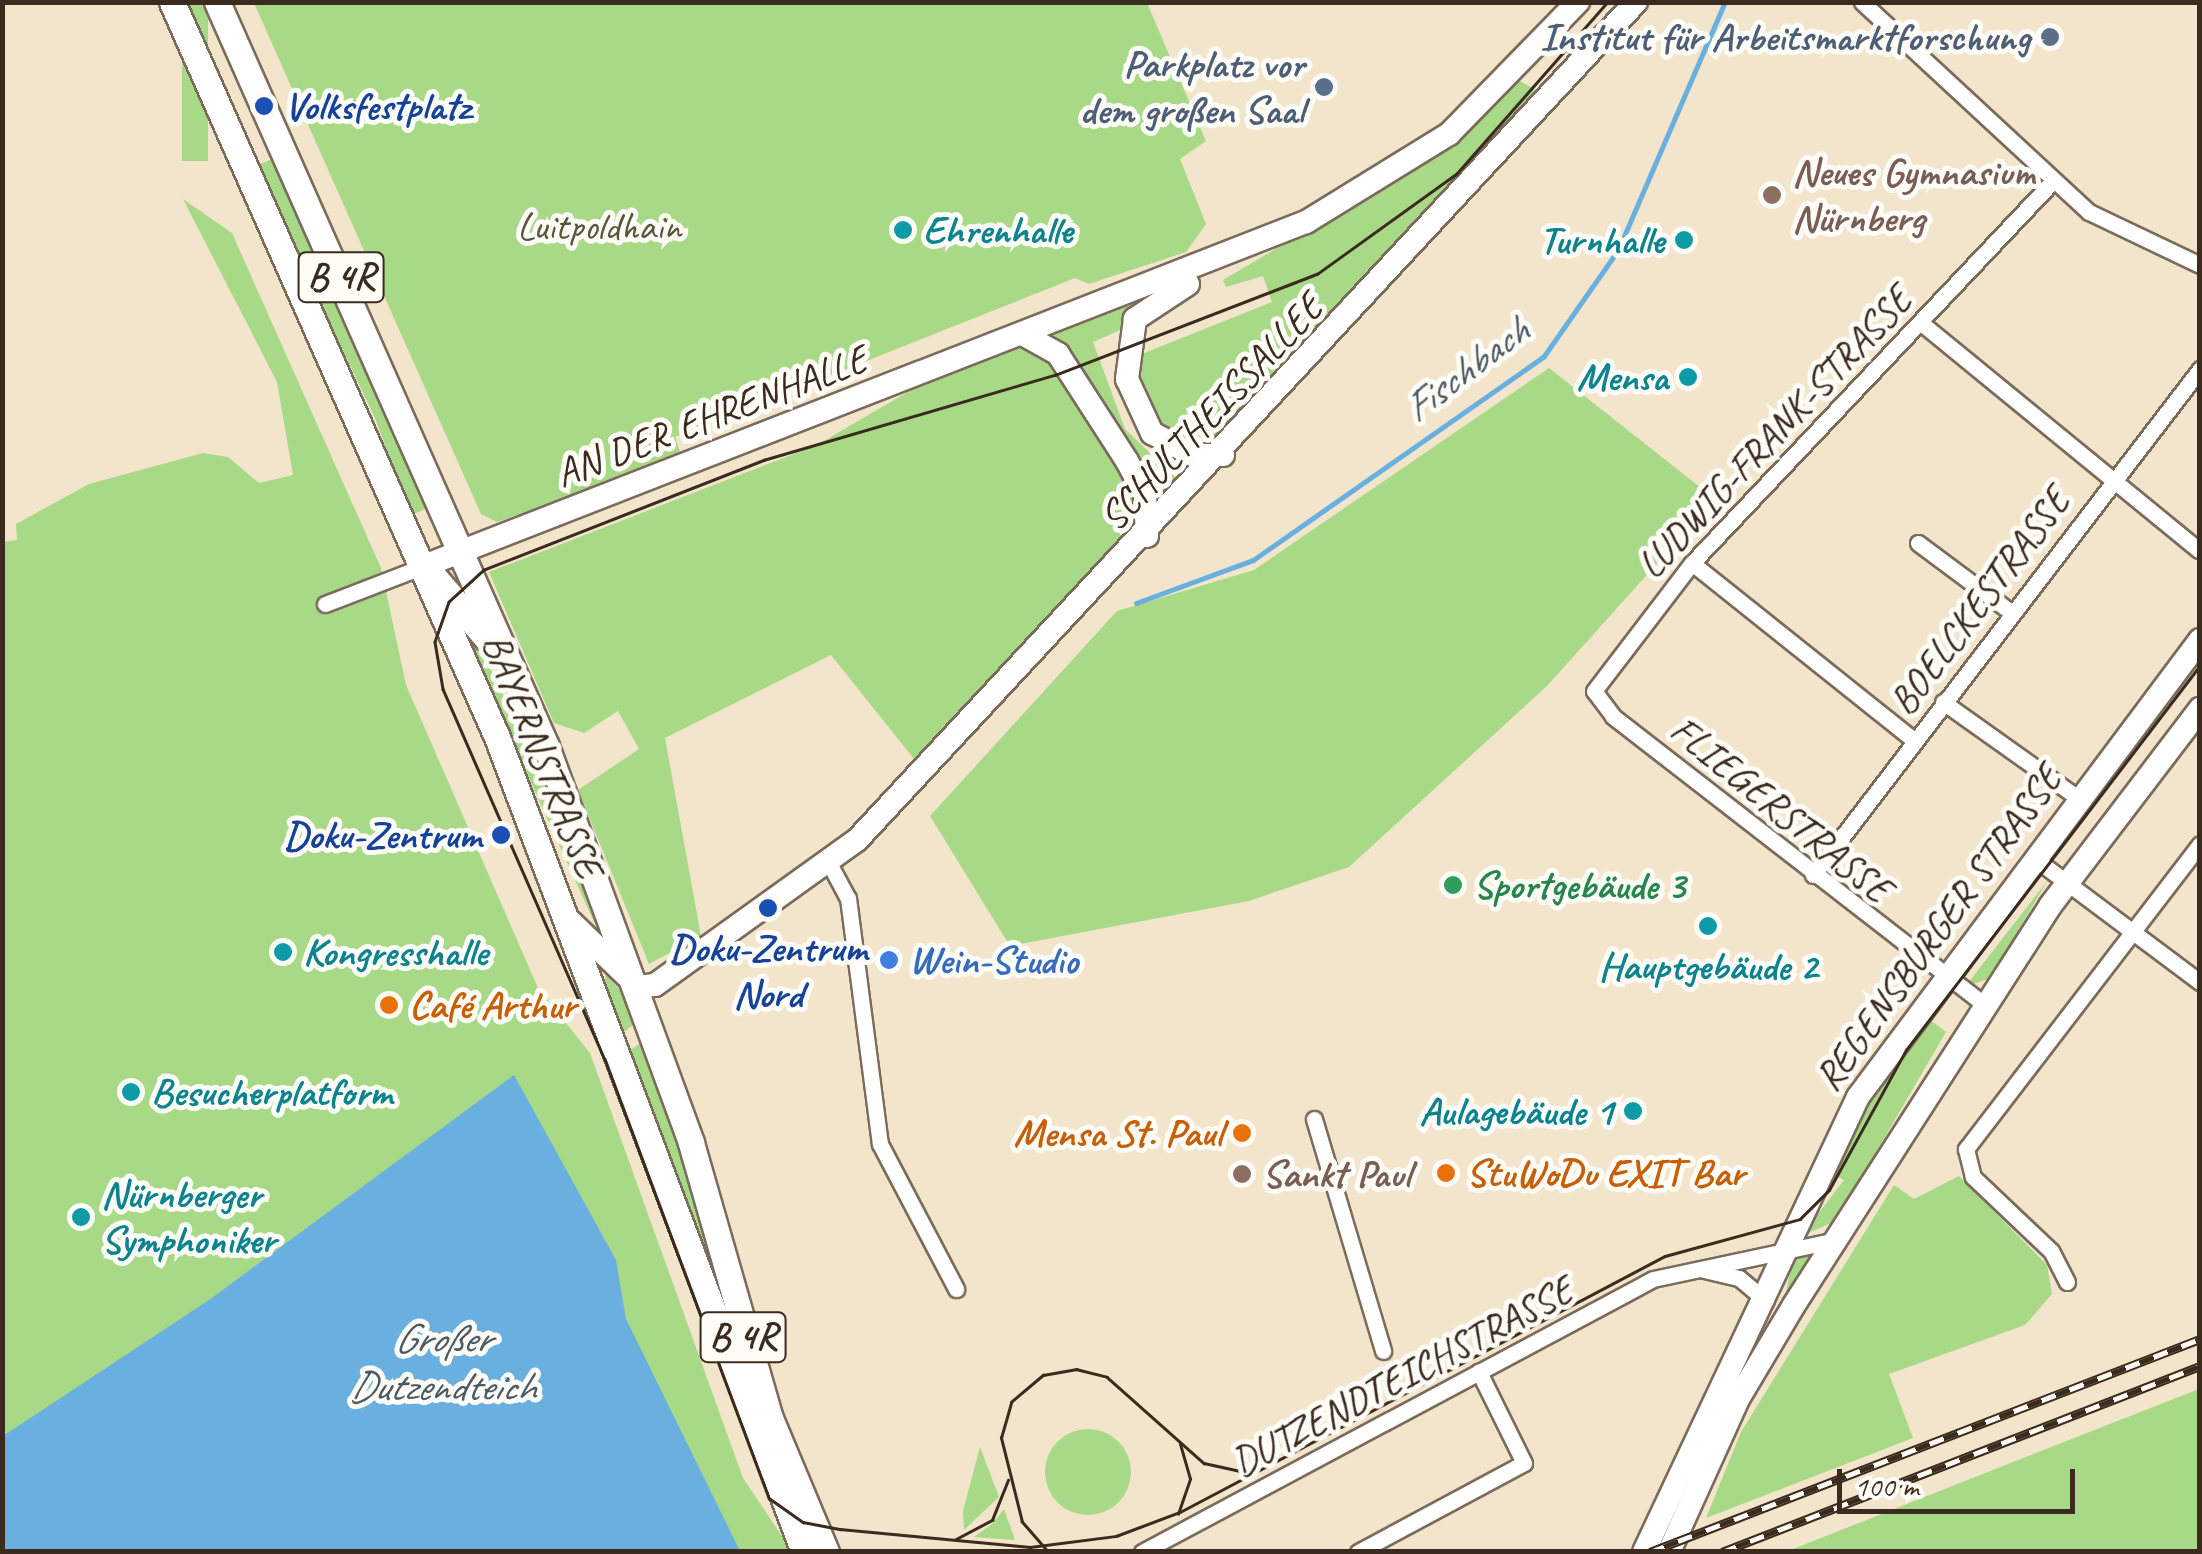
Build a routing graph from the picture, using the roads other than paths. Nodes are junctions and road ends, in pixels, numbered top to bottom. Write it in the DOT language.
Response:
graph roads {
  1 [pos="172,2"];
  2 [pos="217,2"];
  3 [pos="1578,2"];
  4 [pos="1636,2"];
  5 [pos="1862,2"];
  6 [pos="2053,181"];
  7 [pos="1216,259"];
  8 [pos="2200,264"];
  9 [pos="1920,322"];
  10 [pos="1024,335"];
  11 [pos="2200,369"];
  12 [pos="401,412"];
  13 [pos="361,424"];
  14 [pos="1223,455"];
  15 [pos="2110,484"];
  16 [pos="1147,536"];
  17 [pos="1918,543"];
  18 [pos="2199,550"];
  19 [pos="464,552"];
  20 [pos="1692,563"];
  21 [pos="424,566"];
  22 [pos="324,604"];
  23 [pos="2012,612"];
  24 [pos="2200,640"];
  25 [pos="508,654"];
  26 [pos="1594,690"];
  27 [pos="1943,702"];
  28 [pos="2200,710"];
  29 [pos="1914,740"];
  30 [pos="2078,798"];
  31 [pos="2200,844"];
  32 [pos="2034,858"];
  33 [pos="829,863"];
  34 [pos="1813,875"];
  35 [pos="2067,883"];
  36 [pos="570,922"];
  37 [pos="2134,934"];
  38 [pos="1944,977"];
  39 [pos="2200,982"];
  40 [pos="638,987"];
  41 [pos="1985,1005"];
  42 [pos="1314,1119"];
  43 [pos="1837,1240"];
  44 [pos="1787,1250"];
  45 [pos="1695,1268"];
  46 [pos="2067,1282"];
  47 [pos="956,1288"];
  48 [pos="1766,1302"];
  49 [pos="1383,1351"];
  50 [pos="1479,1372"];
  51 [pos="1165,1547"];
  52 [pos="804,1552"];
  53 [pos="826,1552"];
  54 [pos="1142,1552"];
  55 [pos="1358,1552"];
  56 [pos="1644,1552"];
  57 [pos="1670,1552"];
  1 -- 13 [label="main road, BAYERNSTRASSE / B 4R"];
  2 -- 12 [label="main road, BAYERNSTRASSE / B 4R"];
  3 -- 7 [label="main road, SCHULTHEISSALLEE"];
  4 -- 14 [label="main road, SCHULTHEISSALLEE"];
  5 -- 6 [label="street"];
  6 -- 8 [label="street"];
  6 -- 9 [label="street, LUDWIG-FRANK-STRASSE"];
  7 -- 10 [label="main road, SCHULTHEISSALLEE"];
  7 -- 14 [label="main road"];
  9 -- 15 [label="street"];
  9 -- 20 [label="street, LUDWIG-FRANK-STRASSE"];
  10 -- 16 [label="main road"];
  10 -- 19 [label="main road, AN DER EHRENHALLE"];
  11 -- 15 [label="street, BOELCKESTRASSE"];
  12 -- 13 [label="main road"];
  12 -- 19 [label="main road, BAYERNSTRASSE / B 4R"];
  13 -- 21 [label="main road, BAYERNSTRASSE / B 4R"];
  14 -- 16 [label="main road, SCHULTHEISSALLEE"];
  15 -- 18 [label="street"];
  15 -- 23 [label="street, BOELCKESTRASSE"];
  16 -- 33 [label="main road, SCHULTHEISSALLEE"];
  17 -- 23 [label="street"];
  19 -- 21 [label="main road, AN DER EHRENHALLE"];
  19 -- 25 [label="main road, BAYERNSTRASSE / B 4R"];
  20 -- 26 [label="street, LUDWIG-FRANK-STRASSE"];
  20 -- 29 [label="street"];
  21 -- 22 [label="street"];
  21 -- 25 [label="main road, B 4R"];
  21 -- 36 [label="main road, BAYERNSTRASSE / B 4R"];
  23 -- 27 [label="street, BOELCKESTRASSE"];
  24 -- 30 [label="main road, REGENSBURGER STRASSE"];
  25 -- 40 [label="main road, BAYERNSTRASSE / B 4R"];
  26 -- 34 [label="street, FLIEGERSTRASSE"];
  27 -- 29 [label="street, BOELCKESTRASSE"];
  27 -- 30 [label="street"];
  28 -- 35 [label="main road, REGENSBURGER STRASSE"];
  29 -- 34 [label="street, BOELCKESTRASSE"];
  30 -- 32 [label="main road, REGENSBURGER STRASSE"];
  31 -- 37 [label="street"];
  32 -- 35 [label="street"];
  32 -- 38 [label="main road, REGENSBURGER STRASSE"];
  33 -- 40 [label="main road, SCHULTHEISSALLEE"];
  33 -- 47 [label="street"];
  34 -- 38 [label="street, FLIEGERSTRASSE"];
  35 -- 37 [label="street"];
  35 -- 41 [label="main road, REGENSBURGER STRASSE"];
  36 -- 40 [label="main road"];
  36 -- 52 [label="main road, BAYERNSTRASSE / B 4R"];
  37 -- 39 [label="street"];
  37 -- 46 [label="street"];
  38 -- 41 [label="street, FLIEGERSTRASSE"];
  38 -- 44 [label="main road, REGENSBURGER STRASSE"];
  40 -- 53 [label="main road, BAYERNSTRASSE / B 4R"];
  41 -- 43 [label="main road, REGENSBURGER STRASSE"];
  42 -- 49 [label="street"];
  43 -- 44 [label="street, DUTZENDTEICHSTRASSE"];
  43 -- 57 [label="main road, REGENSBURGER STRASSE"];
  44 -- 45 [label="street, DUTZENDTEICHSTRASSE"];
  44 -- 48 [label="main road, REGENSBURGER STRASSE"];
  45 -- 48 [label="street"];
  45 -- 50 [label="street, DUTZENDTEICHSTRASSE"];
  48 -- 56 [label="main road, REGENSBURGER STRASSE"];
  50 -- 51 [label="street, DUTZENDTEICHSTRASSE"];
  50 -- 55 [label="street"];
  51 -- 54 [label="street, DUTZENDTEICHSTRASSE"];
}
